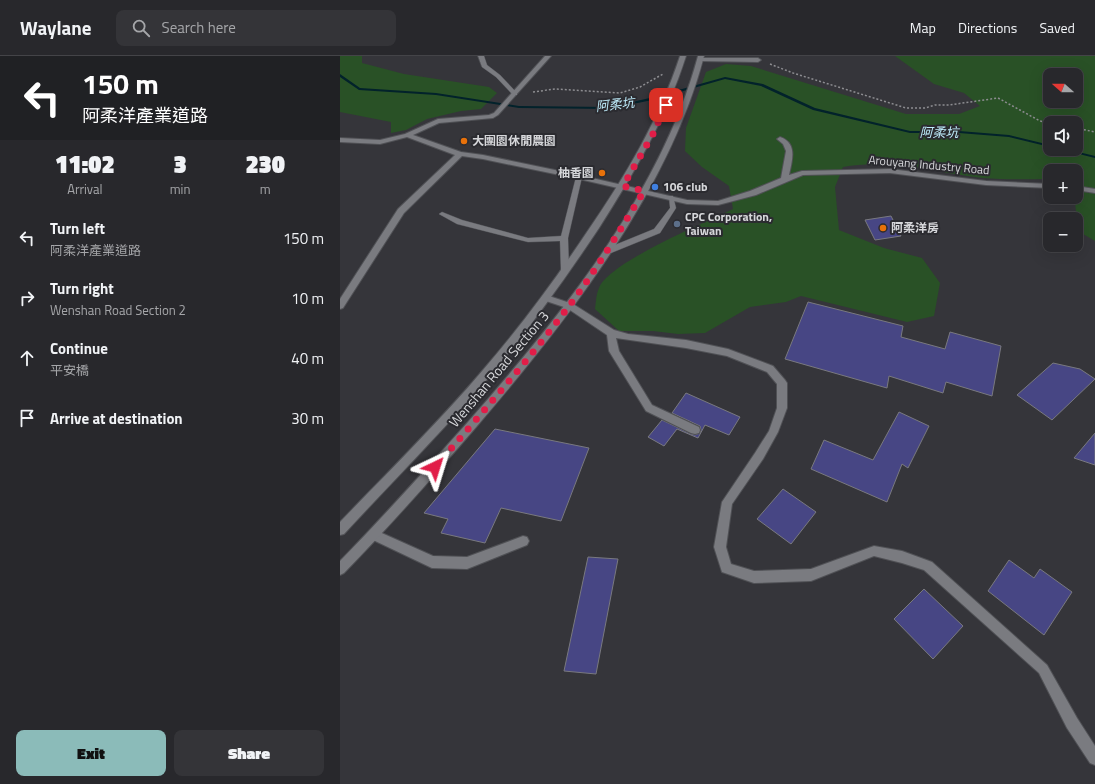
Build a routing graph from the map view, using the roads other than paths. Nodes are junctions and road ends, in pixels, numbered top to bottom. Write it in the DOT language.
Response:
graph roads {
  1 [pos="481,56"];
  2 [pos="548,56"];
  3 [pos="683,56"];
  4 [pos="700,57"];
  5 [pos="758,60"];
  6 [pos="515,94"];
  7 [pos="407,136"];
  8 [pos="780,138"];
  9 [pos="340,140"];
  10 [pos="460,154"];
  11 [pos="579,176"];
  12 [pos="784,178"];
  13 [pos="623,186"];
  14 [pos="1043,186"];
  15 [pos="1083,189"];
  16 [pos="644,191"];
  17 [pos="1095,191"];
  18 [pos="671,198"];
  19 [pos="442,214"];
  20 [pos="564,238"];
  21 [pos="608,251"];
  22 [pos="566,271"];
  23 [pos="546,298"];
  24 [pos="340,306"];
  25 [pos="570,306"];
  26 [pos="611,333"];
  27 [pos="695,430"];
  28 [pos="340,530"];
  29 [pos="374,535"];
  30 [pos="522,541"];
  31 [pos="340,569"];
  32 [pos="1095,758"];
  1 -- 6 [label="lane"];
  2 -- 6 [label="street"];
  3 -- 13 [label="street, Wenshan Road Section 3"];
  4 -- 5 [label="street"];
  4 -- 16 [label="street, Wenshan Road Section 3"];
  6 -- 7 [label="street"];
  7 -- 9 [label="street"];
  7 -- 10 [label="street, Arouyang Industry Road"];
  8 -- 12 [label="street"];
  10 -- 11 [label="street, Arouyang Industry Road"];
  10 -- 24 [label="street"];
  11 -- 13 [label="street, Arouyang Industry Road"];
  11 -- 20 [label="lane"];
  12 -- 14 [label="street, Arouyang Industry Road"];
  12 -- 18 [label="street, Arouyang Industry Road"];
  13 -- 16 [label="street, Arouyang Industry Road"];
  13 -- 22 [label="street, Wenshan Road Section 3"];
  15 -- 17 [label="street"];
  16 -- 18 [label="street, Arouyang Industry Road"];
  16 -- 21 [label="street, Wenshan Road Section 3"];
  18 -- 21 [label="lane"];
  19 -- 20 [label="lane"];
  20 -- 22 [label="lane"];
  21 -- 25 [label="street, Wenshan Road Section 3"];
  22 -- 23 [label="street, Wenshan Road Section 3"];
  23 -- 25 [label="street"];
  23 -- 28 [label="street, Wenshan Road Section 3"];
  25 -- 26 [label="street"];
  25 -- 29 [label="street, Wenshan Road Section 3"];
  26 -- 27 [label="street"];
  26 -- 32 [label="street"];
  29 -- 30 [label="street"];
  29 -- 31 [label="street, Wenshan Road Section 3"];
}
